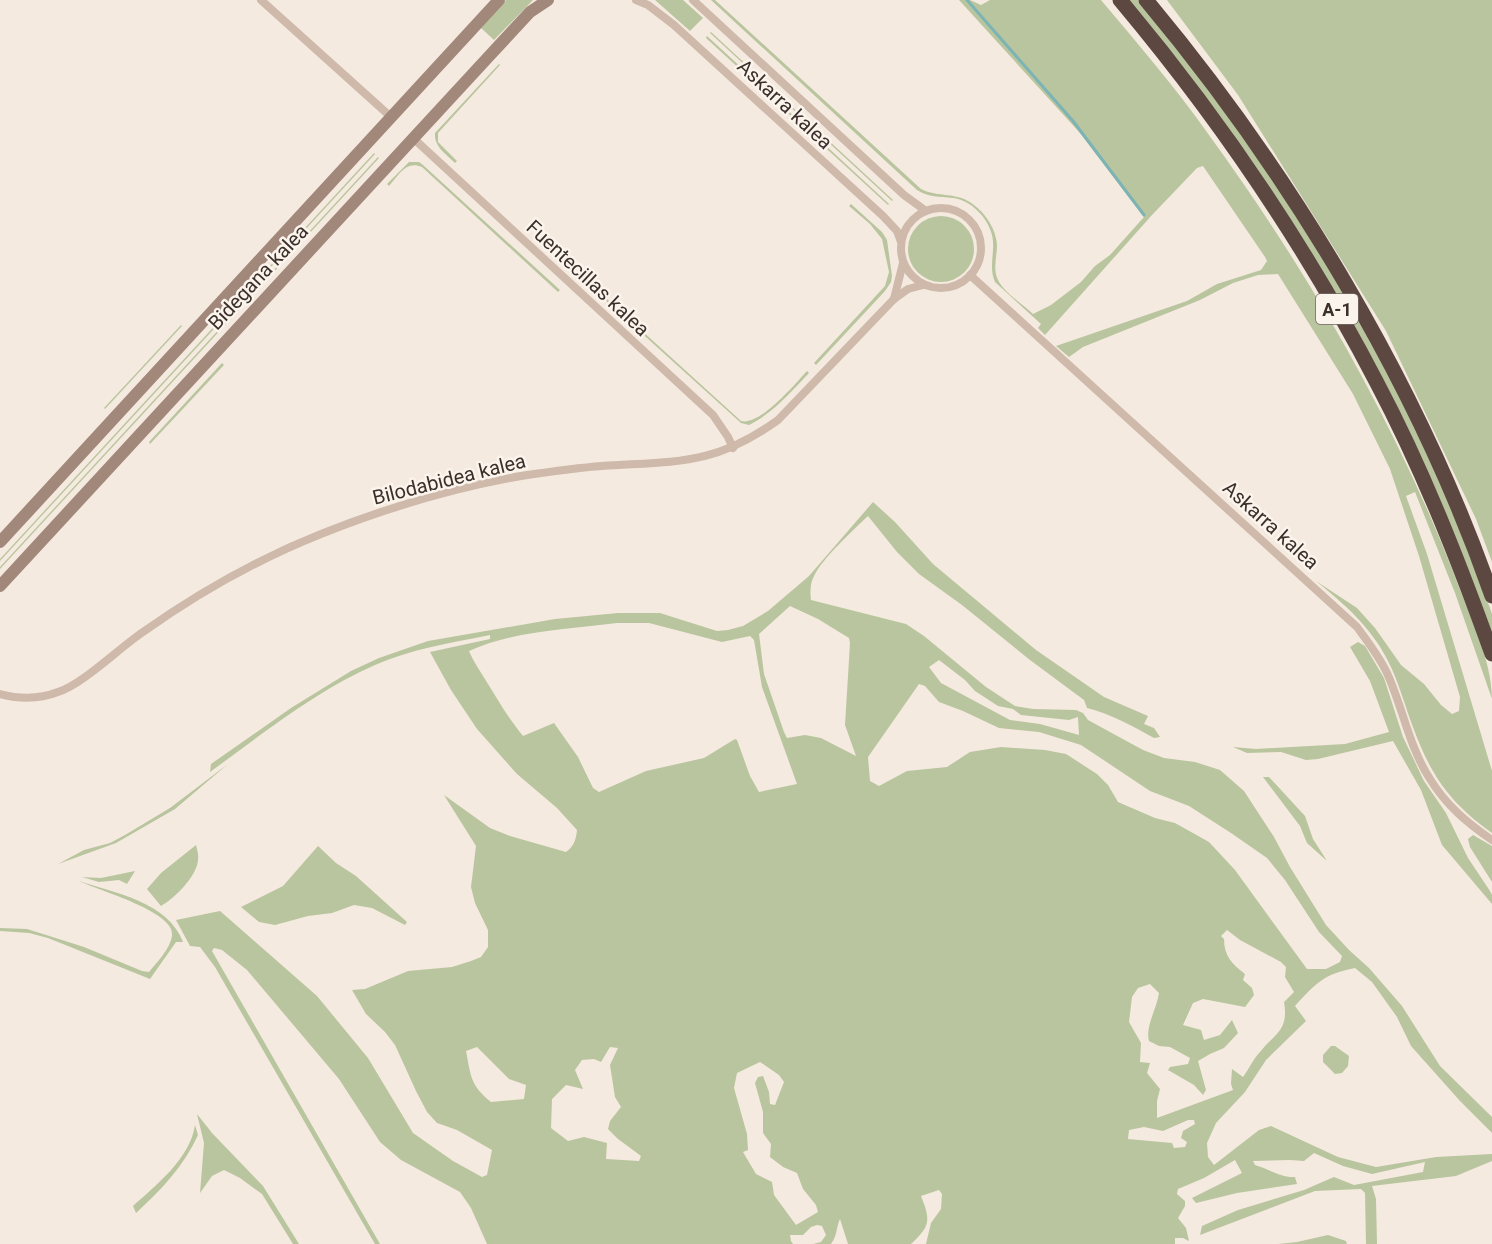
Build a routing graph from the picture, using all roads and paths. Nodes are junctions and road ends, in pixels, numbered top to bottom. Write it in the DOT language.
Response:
graph roads {
  1 [pos="261,0"];
  2 [pos="499,0"];
  3 [pos="548,0"];
  4 [pos="636,0"];
  5 [pos="693,0"];
  6 [pos="1109,0"];
  7 [pos="1120,0"];
  8 [pos="1146,0"];
  9 [pos="1154,0"];
  10 [pos="1152,39"];
  11 [pos="1207,78"];
  12 [pos="391,117"];
  13 [pos="413,138"];
  14 [pos="926,211"];
  15 [pos="901,242"];
  16 [pos="903,263"];
  17 [pos="970,275"];
  18 [pos="923,285"];
  19 [pos="894,299"];
  20 [pos="733,448"];
  21 [pos="0,542"];
  22 [pos="0,586"];
  23 [pos="1492,596"];
  24 [pos="1492,654"];
  25 [pos="0,694"];
  26 [pos="1492,840"];
  1 -- 12 [label="street"];
  2 -- 12 [label="street, Bidegana kalea"];
  3 -- 13 [label="street, Bidegana kalea"];
  4 -- 15 [label="street, Askarra kalea"];
  5 -- 14 [label="street, Askarra kalea"];
  6 -- 10 [label="highway"];
  7 -- 10 [label="highway, A-1"];
  8 -- 11 [label="highway, A-1"];
  9 -- 11 [label="highway"];
  10 -- 24 [label="highway, A-1"];
  11 -- 23 [label="highway, A-1"];
  12 -- 21 [label="street, Bidegana kalea"];
  13 -- 20 [label="street, Fuentecillas kalea"];
  13 -- 22 [label="street, Bidegana kalea"];
  14 -- 15 [label="street"];
  14 -- 17 [label="street"];
  15 -- 16 [label="street"];
  16 -- 18 [label="street"];
  16 -- 19 [label="street, Bilodabidea kalea"];
  17 -- 18 [label="street"];
  17 -- 26 [label="street, Askarra kalea"];
  18 -- 19 [label="street, Bilodabidea kalea"];
  19 -- 20 [label="street, Bilodabidea kalea"];
  20 -- 25 [label="street, Bilodabidea kalea"];
}
